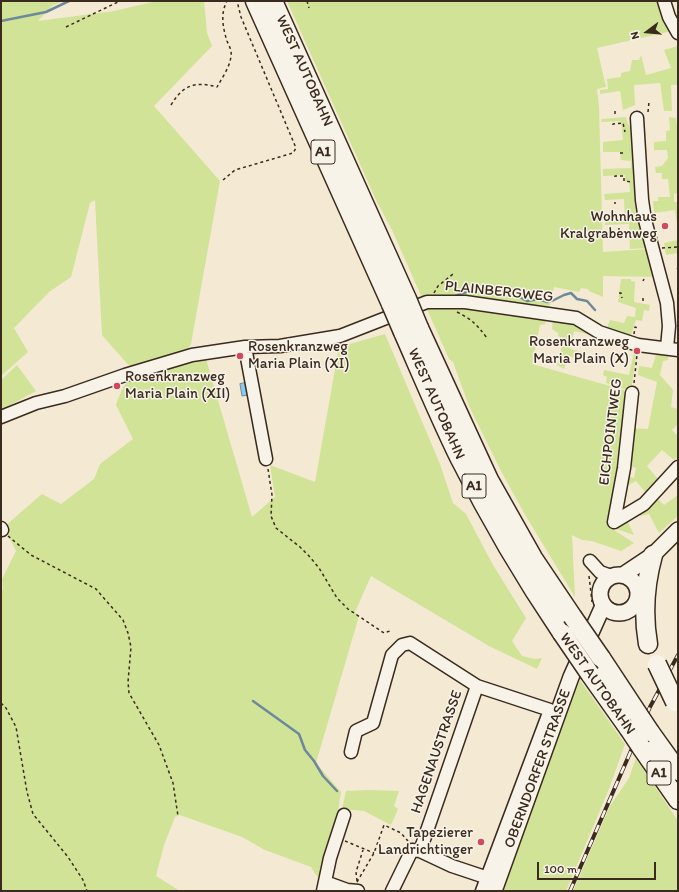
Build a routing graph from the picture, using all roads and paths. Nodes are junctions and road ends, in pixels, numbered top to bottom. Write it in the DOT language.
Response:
graph roads {
  1 [pos="120,1"];
  2 [pos="227,1"];
  3 [pos="237,1"];
  4 [pos="255,1"];
  5 [pos="273,1"];
  6 [pos="307,1"];
  7 [pos="664,1"];
  8 [pos="308,8"];
  9 [pos="66,27"];
  10 [pos="678,33"];
  11 [pos="648,102"];
  12 [pos="171,105"];
  13 [pos="615,111"];
  14 [pos="648,112"];
  15 [pos="615,115"];
  16 [pos="637,118"];
  17 [pos="613,125"];
  18 [pos="625,132"];
  19 [pos="620,153"];
  20 [pos="623,155"];
  21 [pos="615,177"];
  22 [pos="223,180"];
  23 [pos="637,182"];
  24 [pos="453,274"];
  25 [pos="619,293"];
  26 [pos="622,298"];
  27 [pos="643,298"];
  28 [pos="643,301"];
  29 [pos="399,302"];
  30 [pos="427,302"];
  31 [pos="454,311"];
  32 [pos="411,330"];
  33 [pos="487,338"];
  34 [pos="638,345"];
  35 [pos="245,347"];
  36 [pos="673,349"];
  37 [pos="632,393"];
  38 [pos="1,417"];
  39 [pos="266,459"];
  40 [pos="678,467"];
  41 [pos="2,529"];
  42 [pos="678,530"];
  43 [pos="653,555"];
  44 [pos="590,561"];
  45 [pos="623,578"];
  46 [pos="632,607"];
  47 [pos="609,609"];
  48 [pos="390,631"];
  49 [pos="648,644"];
  50 [pos="477,686"];
  51 [pos="1,704"];
  52 [pos="677,705"];
  53 [pos="351,752"];
  54 [pos="678,771"];
  55 [pos="678,800"];
  56 [pos="344,815"];
  57 [pos="178,816"];
  58 [pos="337,837"];
  59 [pos="363,849"];
  60 [pos="416,851"];
  61 [pos="374,853"];
  62 [pos="491,884"];
  63 [pos="324,887"];
  64 [pos="356,887"];
  65 [pos="87,891"];
  66 [pos="392,891"];
  67 [pos="482,891"];
  1 -- 9 [label="path"];
  2 -- 12 [label="path"];
  3 -- 22 [label="path"];
  4 -- 29 [label="highway, WEST AUTOBAHN / A1"];
  5 -- 29 [label="highway, WEST AUTOBAHN / A1"];
  6 -- 8 [label="path"];
  7 -- 10 [label="street"];
  11 -- 14 [label="path"];
  13 -- 15 [label="path"];
  16 -- 36 [label="street"];
  17 -- 18 [label="path"];
  19 -- 20 [label="path"];
  21 -- 23 [label="path"];
  24 -- 30 [label="path"];
  25 -- 26 [label="path"];
  27 -- 28 [label="path"];
  29 -- 32 [label="highway, WEST AUTOBAHN / A1, bridge"];
  30 -- 34 [label="street, PLAINBERGWEG"];
  30 -- 35 [label="street, PLAINBERGWEG"];
  31 -- 33 [label="path"];
  32 -- 54 [label="highway, WEST AUTOBAHN / A1, bridge"];
  32 -- 55 [label="highway, WEST AUTOBAHN / A1, bridge"];
  34 -- 36 [label="street, PLAINBERGWEG"];
  34 -- 37 [label="path, EICHPOINTWEG"];
  35 -- 38 [label="street, PLAINBERGWEG"];
  35 -- 39 [label="street"];
  37 -- 40 [label="street, EICHPOINTWEG"];
  39 -- 48 [label="path"];
  41 -- 57 [label="path"];
  42 -- 43 [label="main road"];
  43 -- 45 [label="main road"];
  43 -- 49 [label="highway"];
  44 -- 45 [label="street"];
  45 -- 46 [label="main road"];
  45 -- 47 [label="main road"];
  46 -- 47 [label="main road"];
  46 -- 49 [label="highway"];
  47 -- 62 [label="main road, OBERNDORFER STRASSE"];
  49 -- 52 [label="highway, bridge"];
  50 -- 53 [label="street"];
  50 -- 60 [label="street, HAGENAUSTRASSE"];
  50 -- 62 [label="street, OBERNDORFER STRASSE"];
  51 -- 65 [label="path"];
  56 -- 58 [label="street"];
  58 -- 59 [label="path"];
  58 -- 63 [label="street"];
  59 -- 61 [label="path"];
  59 -- 64 [label="path"];
  60 -- 61 [label="path"];
  60 -- 62 [label="street"];
  60 -- 66 [label="street, HAGENAUSTRASSE"];
  61 -- 64 [label="path"];
  62 -- 67 [label="street, OBERNDORFER STRASSE"];
  63 -- 64 [label="street"];
}
